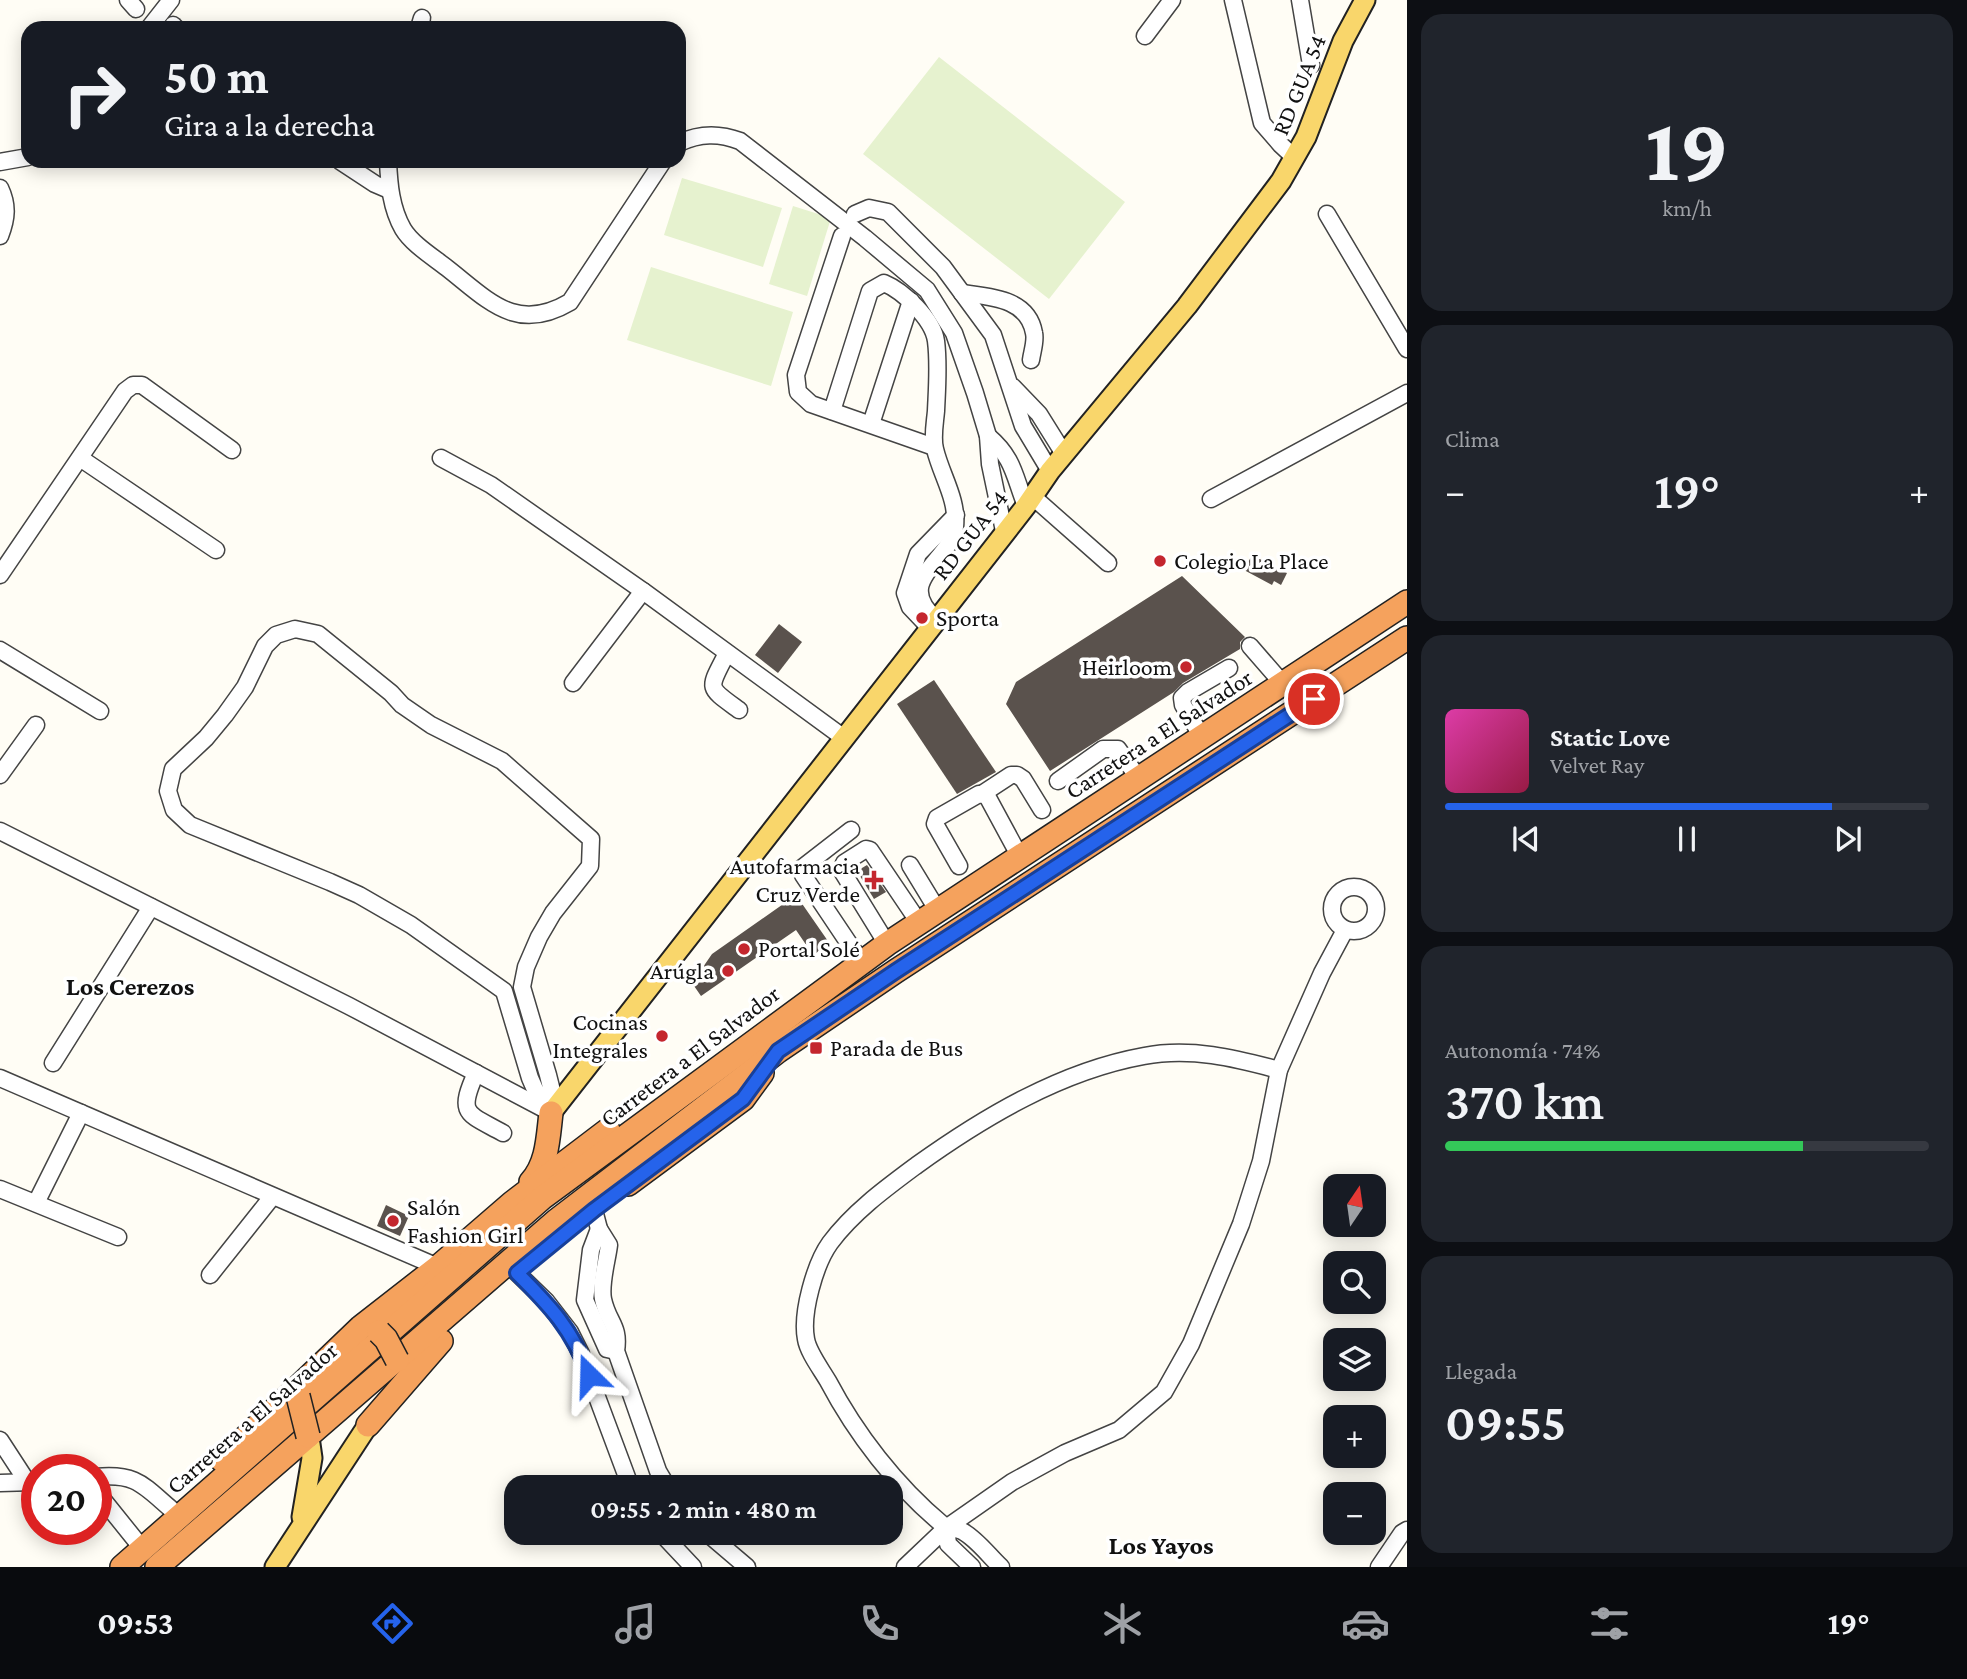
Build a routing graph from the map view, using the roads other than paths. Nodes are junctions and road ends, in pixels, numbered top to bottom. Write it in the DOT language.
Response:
graph roads {
  1 [pos="172,0"];
  2 [pos="1172,0"];
  3 [pos="1233,0"];
  4 [pos="1300,0"];
  5 [pos="1365,0"];
  6 [pos="155,21"];
  7 [pos="1145,36"];
  8 [pos="1311,65"];
  9 [pos="686,140"];
  10 [pos="21,158"];
  11 [pos="1295,158"];
  12 [pos="0,162"];
  13 [pos="351,168"];
  14 [pos="388,168"];
  15 [pos="658,168"];
  16 [pos="0,188"];
  17 [pos="389,190"];
  18 [pos="855,214"];
  19 [pos="1327,214"];
  20 [pos="0,236"];
  21 [pos="842,236"];
  22 [pos="962,293"];
  23 [pos="911,301"];
  24 [pos="1407,349"];
  25 [pos="1031,360"];
  26 [pos="1009,383"];
  27 [pos="1407,393"];
  28 [pos="832,411"];
  29 [pos="871,425"];
  30 [pos="988,436"];
  31 [pos="934,447"];
  32 [pos="232,450"];
  33 [pos="1064,454"];
  34 [pos="80,458"];
  35 [pos="442,458"];
  36 [pos="1050,471"];
  37 [pos="1211,499"];
  38 [pos="1029,501"];
  39 [pos="1004,531"];
  40 [pos="216,550"];
  41 [pos="1108,563"];
  42 [pos="0,575"];
  43 [pos="643,591"];
  44 [pos="1407,602"];
  45 [pos="932,623"];
  46 [pos="1407,638"];
  47 [pos="1250,646"];
  48 [pos="0,650"];
  49 [pos="727,653"];
  50 [pos="1229,668"];
  51 [pos="573,683"];
  52 [pos="1283,684"];
  53 [pos="100,710"];
  54 [pos="739,710"];
  55 [pos="36,725"];
  56 [pos="1202,737"];
  57 [pos="844,738"];
  58 [pos="0,775"];
  59 [pos="1139,779"];
  60 [pos="1058,781"];
  61 [pos="982,794"];
  62 [pos="1042,810"];
  63 [pos="851,830"];
  64 [pos="0,831"];
  65 [pos="1020,857"];
  66 [pos="910,865"];
  67 [pos="959,866"];
  68 [pos="151,907"];
  69 [pos="929,917"];
  70 [pos="1345,930"];
  71 [pos="887,944"];
  72 [pos="862,963"];
  73 [pos="522,988"];
  74 [pos="824,989"];
  75 [pos="504,991"];
  76 [pos="778,1051"];
  77 [pos="53,1063"];
  78 [pos="1279,1070"];
  79 [pos="476,1073"];
  80 [pos="0,1078"];
  81 [pos="81,1112"];
  82 [pos="551,1113"];
  83 [pos="503,1133"];
  84 [pos="581,1150"];
  85 [pos="0,1189"];
  86 [pos="272,1197"];
  87 [pos="36,1203"];
  88 [pos="512,1203"];
  89 [pos="597,1219"];
  90 [pos="118,1237"];
  91 [pos="438,1267"];
  92 [pos="517,1273"];
  93 [pos="210,1275"];
  94 [pos="370,1329"];
  95 [pos="441,1341"];
  96 [pos="395,1369"];
  97 [pos="298,1391"];
  98 [pos="368,1425"];
  99 [pos="0,1440"];
  100 [pos="309,1440"];
  101 [pos="21,1468"];
  102 [pos="627,1475"];
  103 [pos="660,1475"];
  104 [pos="112,1476"];
  105 [pos="21,1482"];
  106 [pos="0,1483"];
  107 [pos="171,1509"];
  108 [pos="112,1511"];
  109 [pos="300,1525"];
  110 [pos="946,1528"];
  111 [pos="1407,1530"];
  112 [pos="137,1542"];
  113 [pos="672,1545"];
  114 [pos="722,1545"];
  115 [pos="111,1567"];
  116 [pos="122,1567"];
  117 [pos="157,1567"];
  118 [pos="164,1567"];
  119 [pos="275,1567"];
  120 [pos="693,1567"];
  121 [pos="747,1567"];
  122 [pos="905,1567"];
  123 [pos="972,1567"];
  124 [pos="1001,1567"];
  125 [pos="1379,1567"];
  1 -- 6 [label="street"];
  2 -- 7 [label="street"];
  3 -- 11 [label="street"];
  4 -- 8 [label="street"];
  5 -- 11 [label="main road, RD GUA 54"];
  9 -- 30 [label="street"];
  10 -- 12 [label="street"];
  11 -- 33 [label="main road, RD GUA 54"];
  13 -- 17 [label="street"];
  14 -- 17 [label="street"];
  15 -- 17 [label="street"];
  16 -- 20 [label="street"];
  18 -- 22 [label="street"];
  19 -- 24 [label="street"];
  21 -- 28 [label="street"];
  22 -- 25 [label="street"];
  22 -- 26 [label="street"];
  23 -- 28 [label="street"];
  23 -- 29 [label="street"];
  23 -- 31 [label="street"];
  26 -- 33 [label="street"];
  26 -- 36 [label="street"];
  27 -- 37 [label="street"];
  28 -- 29 [label="street"];
  29 -- 31 [label="street"];
  30 -- 38 [label="street"];
  30 -- 39 [label="street"];
  31 -- 45 [label="street"];
  32 -- 34 [label="street"];
  33 -- 36 [label="main road, RD GUA 54"];
  34 -- 40 [label="street"];
  34 -- 42 [label="street"];
  35 -- 43 [label="street"];
  36 -- 38 [label="main road, RD GUA 54"];
  38 -- 39 [label="main road, RD GUA 54"];
  38 -- 41 [label="street"];
  39 -- 45 [label="main road, RD GUA 54"];
  43 -- 49 [label="street"];
  43 -- 51 [label="street"];
  44 -- 52 [label="highway, Carretera a El Salvador"];
  45 -- 57 [label="main road, RD GUA 54"];
  46 -- 76 [label="highway, Carretera a El Salvador"];
  47 -- 52 [label="street"];
  48 -- 53 [label="street"];
  49 -- 54 [label="street"];
  49 -- 57 [label="street"];
  50 -- 56 [label="street"];
  52 -- 56 [label="highway, Carretera a El Salvador"];
  55 -- 58 [label="street"];
  56 -- 59 [label="highway, Carretera a El Salvador"];
  57 -- 82 [label="main road, RD GUA 54"];
  59 -- 60 [label="street"];
  59 -- 65 [label="highway, Carretera a El Salvador"];
  61 -- 62 [label="street"];
  61 -- 65 [label="street"];
  61 -- 67 [label="street"];
  63 -- 72 [label="street"];
  64 -- 68 [label="street"];
  65 -- 69 [label="highway, Carretera a El Salvador"];
  66 -- 69 [label="street"];
  68 -- 77 [label="street"];
  68 -- 79 [label="street"];
  69 -- 71 [label="highway, Carretera a El Salvador"];
  69 -- 71 [label="street"];
  70 -- 78 [label="street"];
  71 -- 72 [label="highway, Carretera a El Salvador"];
  72 -- 74 [label="highway, Carretera a El Salvador"];
  73 -- 75 [label="street"];
  73 -- 75 [label="street"];
  73 -- 82 [label="street"];
  74 -- 84 [label="highway"];
  74 -- 116 [label="highway, Carretera a El Salvador"];
  75 -- 82 [label="street"];
  76 -- 89 [label="highway"];
  76 -- 117 [label="highway, Carretera a El Salvador"];
  78 -- 110 [label="street"];
  78 -- 110 [label="street"];
  79 -- 82 [label="street"];
  79 -- 83 [label="street"];
  80 -- 81 [label="street"];
  81 -- 86 [label="street"];
  81 -- 87 [label="street"];
  82 -- 84 [label="highway"];
  82 -- 88 [label="highway"];
  84 -- 88 [label="highway"];
  85 -- 87 [label="street"];
  86 -- 91 [label="street"];
  86 -- 93 [label="street"];
  87 -- 90 [label="street"];
  88 -- 91 [label="highway"];
  89 -- 92 [label="highway"];
  89 -- 103 [label="street"];
  91 -- 94 [label="highway"];
  92 -- 95 [label="highway"];
  92 -- 102 [label="street"];
  94 -- 96 [label="highway, bridge"];
  94 -- 97 [label="highway"];
  95 -- 96 [label="highway"];
  95 -- 98 [label="highway"];
  96 -- 98 [label="highway"];
  96 -- 100 [label="highway"];
  97 -- 100 [label="highway, bridge"];
  97 -- 107 [label="highway"];
  98 -- 109 [label="main road"];
  99 -- 101 [label="street"];
  100 -- 109 [label="main road"];
  100 -- 118 [label="highway"];
  104 -- 107 [label="street"];
  105 -- 106 [label="street"];
  107 -- 112 [label="highway"];
  108 -- 112 [label="street"];
  109 -- 119 [label="main road"];
  110 -- 122 [label="street"];
  110 -- 123 [label="street"];
  110 -- 124 [label="street"];
  111 -- 125 [label="street"];
  112 -- 115 [label="highway"];
  113 -- 120 [label="street"];
  114 -- 121 [label="street"];
}
